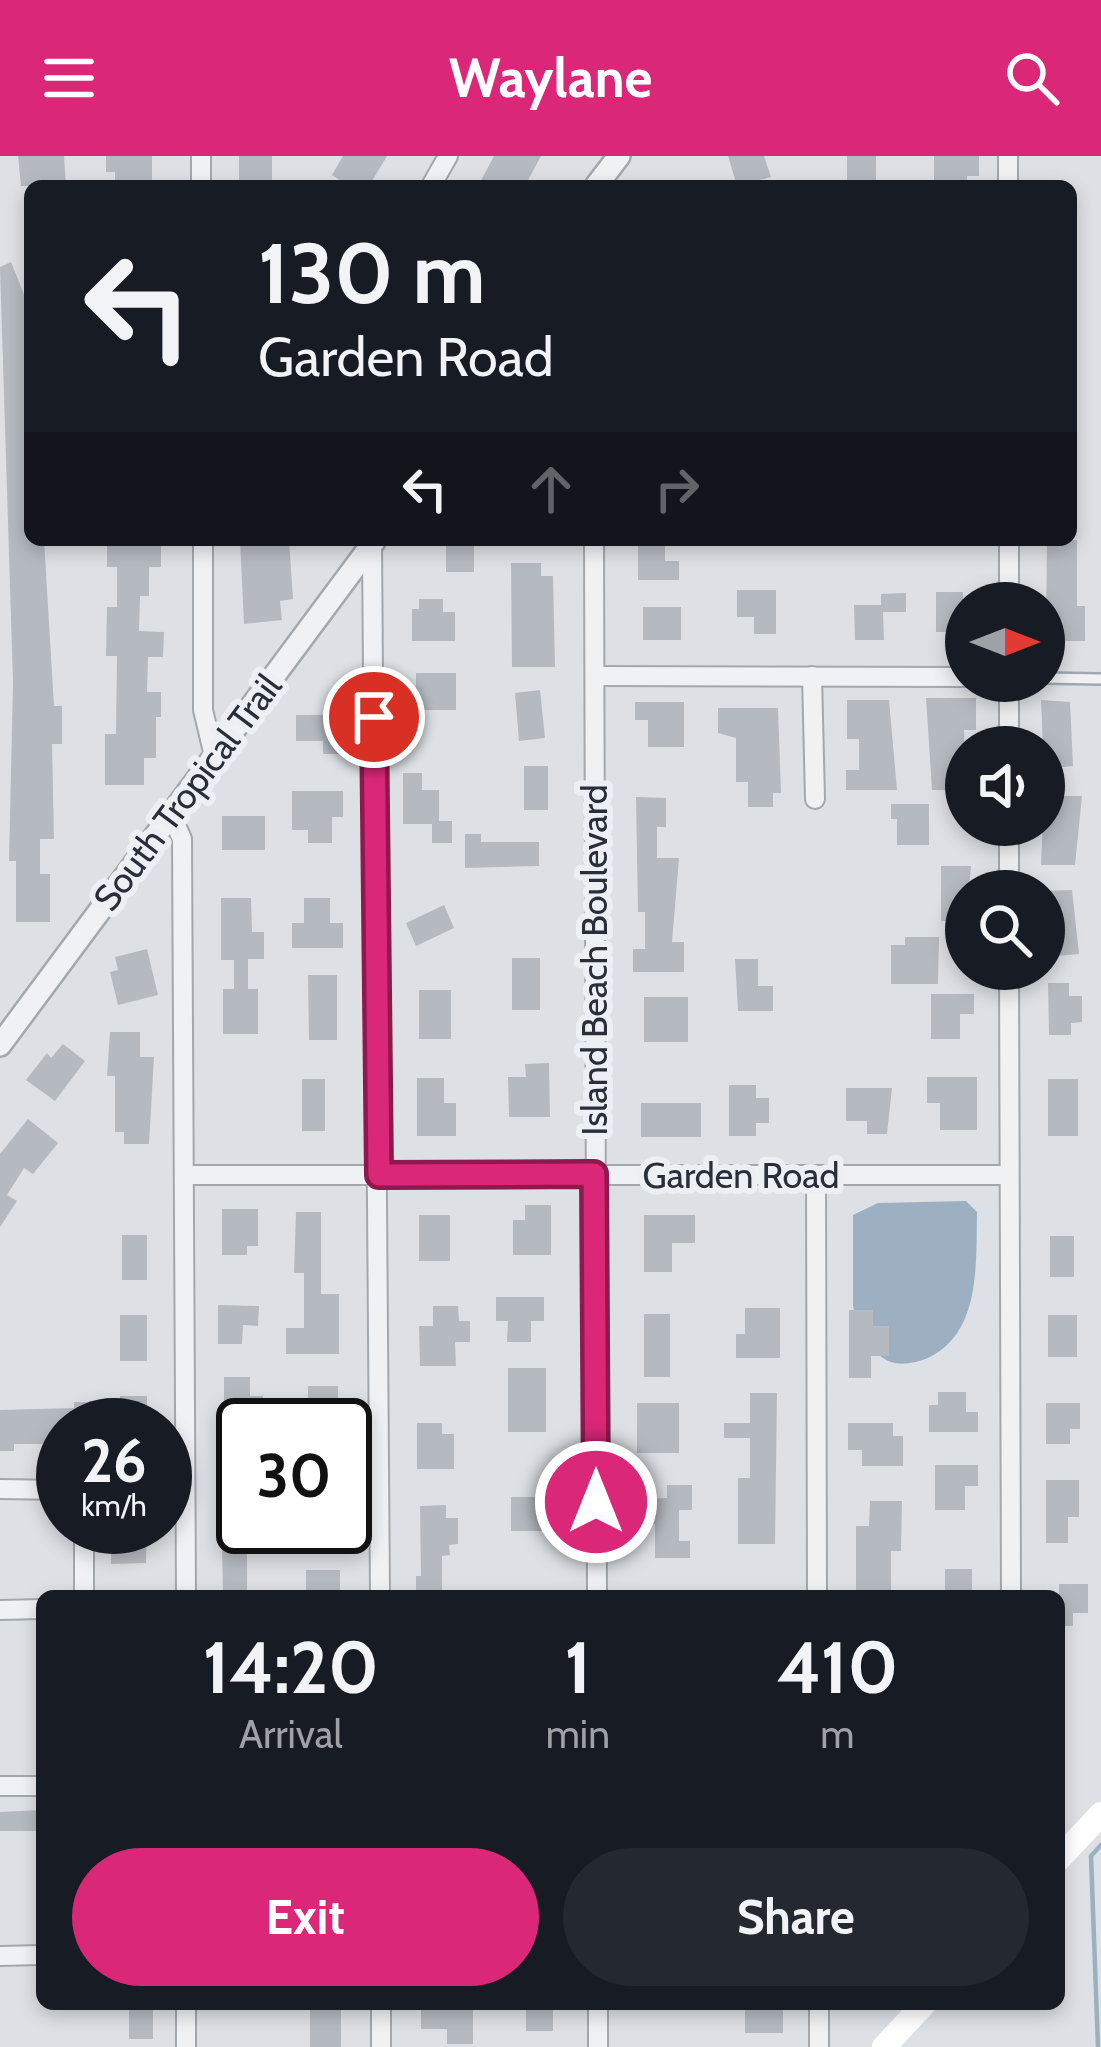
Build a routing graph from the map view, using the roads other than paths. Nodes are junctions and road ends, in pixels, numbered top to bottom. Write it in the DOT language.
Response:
graph roads {
  1 [pos="619,156"];
  2 [pos="601,180"];
  3 [pos="203,546"];
  4 [pos="370,546"];
  5 [pos="373,546"];
  6 [pos="595,546"];
  7 [pos="1009,546"];
  8 [pos="1009,582"];
  9 [pos="595,676"];
  10 [pos="812,676"];
  11 [pos="945,677"];
  12 [pos="1065,678"];
  13 [pos="1101,679"];
  14 [pos="214,756"];
  15 [pos="815,799"];
  16 [pos="170,812"];
  17 [pos="1009,990"];
  18 [pos="0,1045"];
  19 [pos="594,1174"];
  20 [pos="184,1175"];
  21 [pos="379,1175"];
  22 [pos="1009,1175"];
  23 [pos="816,1176"];
  24 [pos="178,1398"];
  25 [pos="0,1490"];
  26 [pos="36,1490"];
  27 [pos="84,1554"];
  28 [pos="182,1554"];
  29 [pos="84,1590"];
  30 [pos="185,1590"];
  31 [pos="380,1590"];
  32 [pos="597,1590"];
  33 [pos="817,1590"];
  34 [pos="1011,1590"];
  35 [pos="0,1610"];
  36 [pos="36,1610"];
  37 [pos="0,1786"];
  38 [pos="36,1786"];
  39 [pos="1101,1814"];
  40 [pos="1065,1853"];
  41 [pos="36,1955"];
  42 [pos="0,1956"];
  43 [pos="186,2010"];
  44 [pos="381,2010"];
  45 [pos="598,2010"];
  46 [pos="819,2010"];
  47 [pos="918,2010"];
  48 [pos="186,2047"];
  49 [pos="381,2047"];
  50 [pos="598,2047"];
  51 [pos="819,2047"];
  52 [pos="884,2047"];
  1 -- 2 [label="street"];
  3 -- 14 [label="street"];
  4 -- 14 [label="street, South Tropical Trail"];
  5 -- 21 [label="street"];
  6 -- 9 [label="street, Island Beach Boulevard"];
  7 -- 8 [label="street"];
  9 -- 10 [label="street"];
  9 -- 19 [label="street, Island Beach Boulevard"];
  10 -- 11 [label="street"];
  10 -- 15 [label="street"];
  12 -- 13 [label="lane"];
  14 -- 16 [label="street, South Tropical Trail"];
  16 -- 18 [label="street, South Tropical Trail"];
  16 -- 20 [label="street"];
  17 -- 22 [label="street"];
  19 -- 21 [label="street, Garden Road"];
  19 -- 23 [label="street, Garden Road"];
  19 -- 32 [label="street, Island Beach Boulevard"];
  20 -- 21 [label="street, Garden Road"];
  20 -- 24 [label="street"];
  21 -- 31 [label="street"];
  22 -- 23 [label="street, Garden Road"];
  22 -- 34 [label="street"];
  23 -- 33 [label="street"];
  25 -- 26 [label="street"];
  27 -- 29 [label="street"];
  28 -- 30 [label="street"];
  35 -- 36 [label="street"];
  37 -- 38 [label="street"];
  39 -- 40 [label="main road"];
  41 -- 42 [label="street"];
  43 -- 48 [label="street"];
  44 -- 49 [label="street"];
  45 -- 50 [label="street"];
  46 -- 51 [label="street"];
  47 -- 52 [label="main road"];
}
